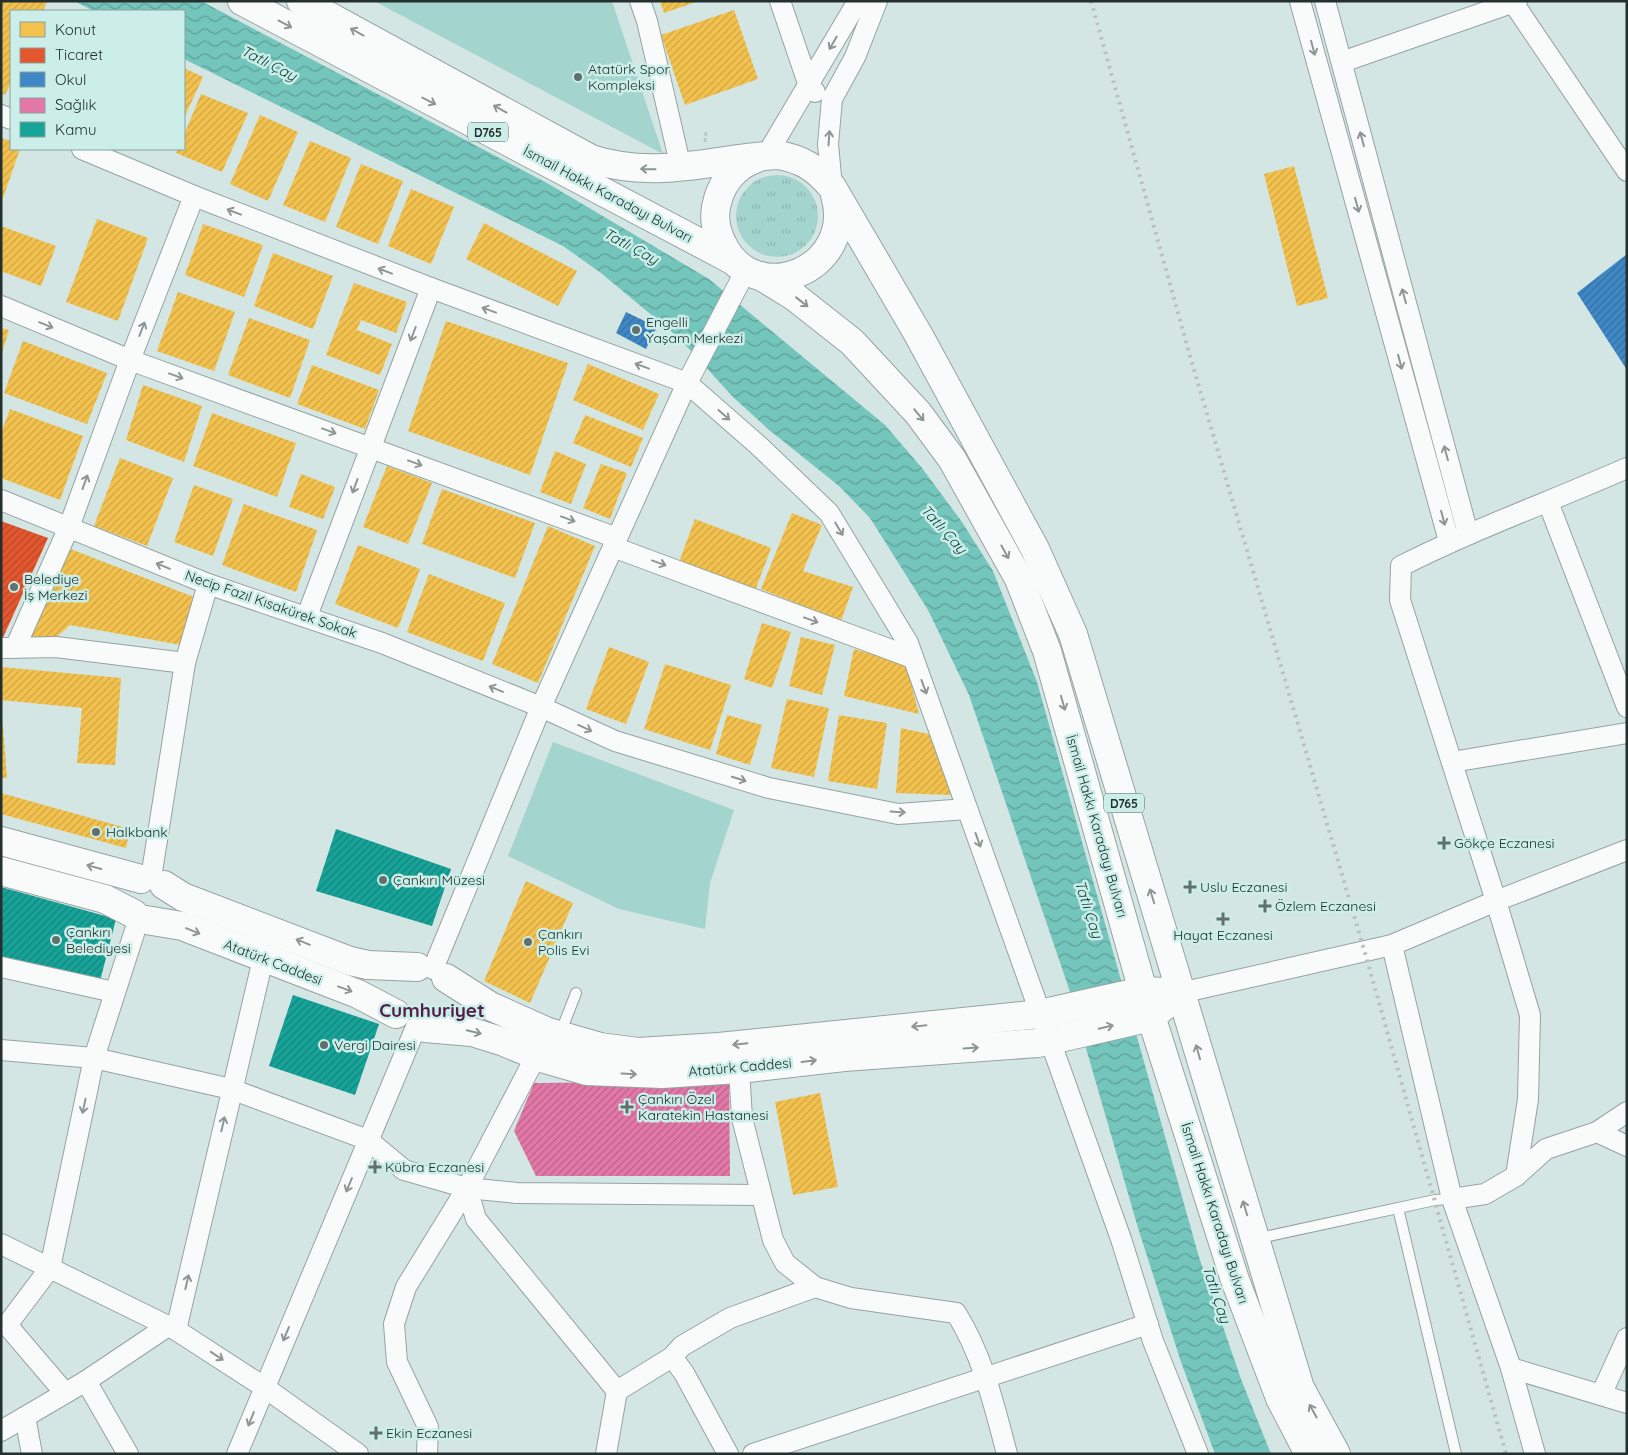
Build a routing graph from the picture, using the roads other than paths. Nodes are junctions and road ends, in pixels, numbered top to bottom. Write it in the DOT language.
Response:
graph roads {
  1 [pos="242,1"];
  2 [pos="301,1"];
  3 [pos="640,1"];
  4 [pos="780,1"];
  5 [pos="858,1"];
  6 [pos="877,1"];
  7 [pos="1300,1"];
  8 [pos="1325,1"];
  9 [pos="1514,2"];
  10 [pos="1342,62"];
  11 [pos="809,86"];
  12 [pos="832,107"];
  13 [pos="84,150"];
  14 [pos="766,156"];
  15 [pos="691,167"];
  16 [pos="1626,169"];
  17 [pos="832,187"];
  18 [pos="194,196"];
  19 [pos="744,274"];
  20 [pos="431,288"];
  21 [pos="1,306"];
  22 [pos="130,360"];
  23 [pos="688,383"];
  24 [pos="370,446"];
  25 [pos="1627,468"];
  26 [pos="1,500"];
  27 [pos="1548,502"];
  28 [pos="68,527"];
  29 [pos="1459,538"];
  30 [pos="615,542"];
  31 [pos="208,584"];
  32 [pos="306,616"];
  33 [pos="8,648"];
  34 [pos="914,658"];
  35 [pos="185,663"];
  36 [pos="541,707"];
  37 [pos="1627,707"];
  38 [pos="1627,733"];
  39 [pos="1452,762"];
  40 [pos="967,809"];
  41 [pos="1,841"];
  42 [pos="1626,853"];
  43 [pos="1,870"];
  44 [pos="152,881"];
  45 [pos="1496,901"];
  46 [pos="139,917"];
  47 [pos="1392,945"];
  48 [pos="263,959"];
  49 [pos="1,967"];
  50 [pos="432,971"];
  51 [pos="1143,991"];
  52 [pos="114,992"];
  53 [pos="1180,993"];
  54 [pos="576,994"];
  55 [pos="1047,1012"];
  56 [pos="1151,1017"];
  57 [pos="412,1023"];
  58 [pos="560,1035"];
  59 [pos="1055,1038"];
  60 [pos="1,1050"];
  61 [pos="536,1056"];
  62 [pos="94,1058"];
  63 [pos="739,1070"];
  64 [pos="231,1089"];
  65 [pos="1627,1112"];
  66 [pos="1597,1132"];
  67 [pos="368,1140"];
  68 [pos="1627,1146"];
  69 [pos="1516,1176"];
  70 [pos="467,1188"];
  71 [pos="761,1195"];
  72 [pos="1452,1199"];
  73 [pos="1398,1208"];
  74 [pos="1254,1239"];
  75 [pos="1,1244"];
  76 [pos="50,1268"];
  77 [pos="815,1287"];
  78 [pos="1148,1324"];
  79 [pos="172,1328"];
  80 [pos="1627,1338"];
  81 [pos="672,1358"];
  82 [pos="1511,1368"];
  83 [pos="986,1378"];
  84 [pos="86,1381"];
  85 [pos="264,1387"];
  86 [pos="617,1391"];
  87 [pos="64,1393"];
  88 [pos="1601,1395"];
  89 [pos="1627,1403"];
  90 [pos="25,1417"];
  91 [pos="1,1431"];
  92 [pos="765,1452"];
  93 [pos="237,1453"];
  94 [pos="32,1454"];
  95 [pos="128,1454"];
  96 [pos="358,1454"];
  97 [pos="427,1454"];
  98 [pos="606,1454"];
  99 [pos="728,1454"];
  100 [pos="1007,1454"];
  101 [pos="1198,1454"];
  102 [pos="1309,1454"];
  103 [pos="1336,1454"];
  104 [pos="1456,1454"];
  105 [pos="1535,1454"];
  1 -- 19 [label="main road, İsmail Hakkı Karadayı Bulvarı / D765, one-way"];
  15 -- 2 [label="main road, D765, one-way"];
  3 -- 15 [label="street"];
  4 -- 11 [label="street"];
  5 -- 11 [label="street, one-way"];
  6 -- 12 [label="street"];
  7 -- 29 [label="street, one-way"];
  8 -- 10 [label="street"];
  9 -- 10 [label="street"];
  9 -- 16 [label="street"];
  29 -- 10 [label="street, one-way"];
  11 -- 12 [label="street"];
  11 -- 14 [label="street"];
  17 -- 12 [label="street, one-way"];
  13 -- 18 [label="street"];
  14 -- 15 [label="main road, D765"];
  14 -- 17 [label="main road"];
  14 -- 19 [label="main road"];
  17 -- 19 [label="main road"];
  53 -- 17 [label="main road, D765, one-way"];
  20 -- 18 [label="street, one-way"];
  22 -- 18 [label="street, one-way"];
  19 -- 23 [label="street"];
  19 -- 51 [label="main road, İsmail Hakkı Karadayı Bulvarı / D765, one-way"];
  23 -- 20 [label="street, one-way"];
  20 -- 24 [label="street, one-way"];
  21 -- 22 [label="street, one-way"];
  22 -- 24 [label="street, one-way"];
  28 -- 22 [label="street, one-way"];
  23 -- 30 [label="street"];
  23 -- 34 [label="street, one-way"];
  24 -- 30 [label="street, one-way"];
  24 -- 32 [label="street, one-way"];
  25 -- 27 [label="street"];
  26 -- 28 [label="street, Necip Fazıl Kısakürek Sokak"];
  27 -- 29 [label="street"];
  27 -- 37 [label="street"];
  31 -- 28 [label="street, Necip Fazıl Kısakürek Sokak, one-way"];
  28 -- 33 [label="street"];
  29 -- 39 [label="street"];
  30 -- 34 [label="street, one-way"];
  30 -- 36 [label="street"];
  31 -- 32 [label="street, Necip Fazıl Kısakürek Sokak"];
  31 -- 35 [label="street"];
  36 -- 32 [label="street, Necip Fazıl Kısakürek Sokak, one-way"];
  33 -- 35 [label="street"];
  34 -- 40 [label="street, one-way"];
  35 -- 44 [label="street"];
  36 -- 40 [label="street, Necip Fazıl Kısakürek Sokak, one-way"];
  36 -- 50 [label="street"];
  38 -- 39 [label="street"];
  39 -- 45 [label="street"];
  40 -- 55 [label="street, one-way"];
  44 -- 41 [label="main road, Atatürk Caddesi, one-way"];
  42 -- 45 [label="street"];
  43 -- 46 [label="main road, Atatürk Caddesi"];
  44 -- 46 [label="main road"];
  44 -- 46 [label="main road"];
  50 -- 44 [label="main road, Atatürk Caddesi, one-way"];
  45 -- 47 [label="street"];
  45 -- 69 [label="street"];
  46 -- 48 [label="main road, Atatürk Caddesi, one-way"];
  46 -- 52 [label="street"];
  47 -- 53 [label="street"];
  47 -- 72 [label="street"];
  48 -- 57 [label="main road, Atatürk Caddesi, one-way"];
  48 -- 64 [label="street"];
  49 -- 52 [label="street"];
  50 -- 57 [label="main road"];
  50 -- 57 [label="main road"];
  50 -- 58 [label="main road, Atatürk Caddesi"];
  51 -- 53 [label="main road, Atatürk Caddesi"];
  51 -- 55 [label="main road, Atatürk Caddesi"];
  51 -- 56 [label="main road, İsmail Hakkı Karadayı Bulvarı / D765"];
  52 -- 62 [label="street"];
  53 -- 56 [label="main road"];
  74 -- 53 [label="main road, D765, one-way"];
  54 -- 58 [label="lane"];
  55 -- 58 [label="main road, Atatürk Caddesi, one-way"];
  55 -- 59 [label="street"];
  59 -- 56 [label="main road, Atatürk Caddesi, one-way"];
  56 -- 102 [label="main road, İsmail Hakkı Karadayı Bulvarı / D765"];
  57 -- 61 [label="main road, Atatürk Caddesi, one-way"];
  57 -- 67 [label="street"];
  63 -- 59 [label="main road, Atatürk Caddesi, one-way"];
  59 -- 78 [label="street"];
  60 -- 62 [label="street"];
  61 -- 63 [label="main road, Atatürk Caddesi, one-way"];
  61 -- 70 [label="street"];
  62 -- 64 [label="street"];
  62 -- 76 [label="street, one-way"];
  63 -- 71 [label="street"];
  64 -- 67 [label="street"];
  79 -- 64 [label="street, one-way"];
  65 -- 66 [label="street"];
  66 -- 68 [label="street"];
  66 -- 69 [label="street"];
  67 -- 70 [label="street"];
  67 -- 85 [label="street, one-way"];
  69 -- 72 [label="street"];
  70 -- 71 [label="street"];
  70 -- 86 [label="street"];
  70 -- 97 [label="street"];
  71 -- 77 [label="street"];
  72 -- 73 [label="lane"];
  72 -- 82 [label="street"];
  73 -- 74 [label="lane"];
  73 -- 104 [label="lane"];
  103 -- 74 [label="main road, D765, one-way"];
  75 -- 76 [label="street"];
  76 -- 79 [label="street"];
  76 -- 87 [label="street"];
  77 -- 81 [label="street"];
  77 -- 83 [label="street"];
  78 -- 83 [label="street"];
  78 -- 101 [label="street"];
  79 -- 84 [label="street"];
  79 -- 85 [label="street, one-way"];
  80 -- 88 [label="street"];
  81 -- 86 [label="street"];
  81 -- 99 [label="street"];
  82 -- 88 [label="street"];
  82 -- 105 [label="street"];
  83 -- 92 [label="street"];
  83 -- 100 [label="street"];
  84 -- 87 [label="street"];
  84 -- 95 [label="street"];
  85 -- 93 [label="street, one-way"];
  85 -- 96 [label="street"];
  86 -- 98 [label="street"];
  87 -- 90 [label="street"];
  88 -- 89 [label="street"];
  90 -- 91 [label="street"];
  90 -- 94 [label="street"];
}
